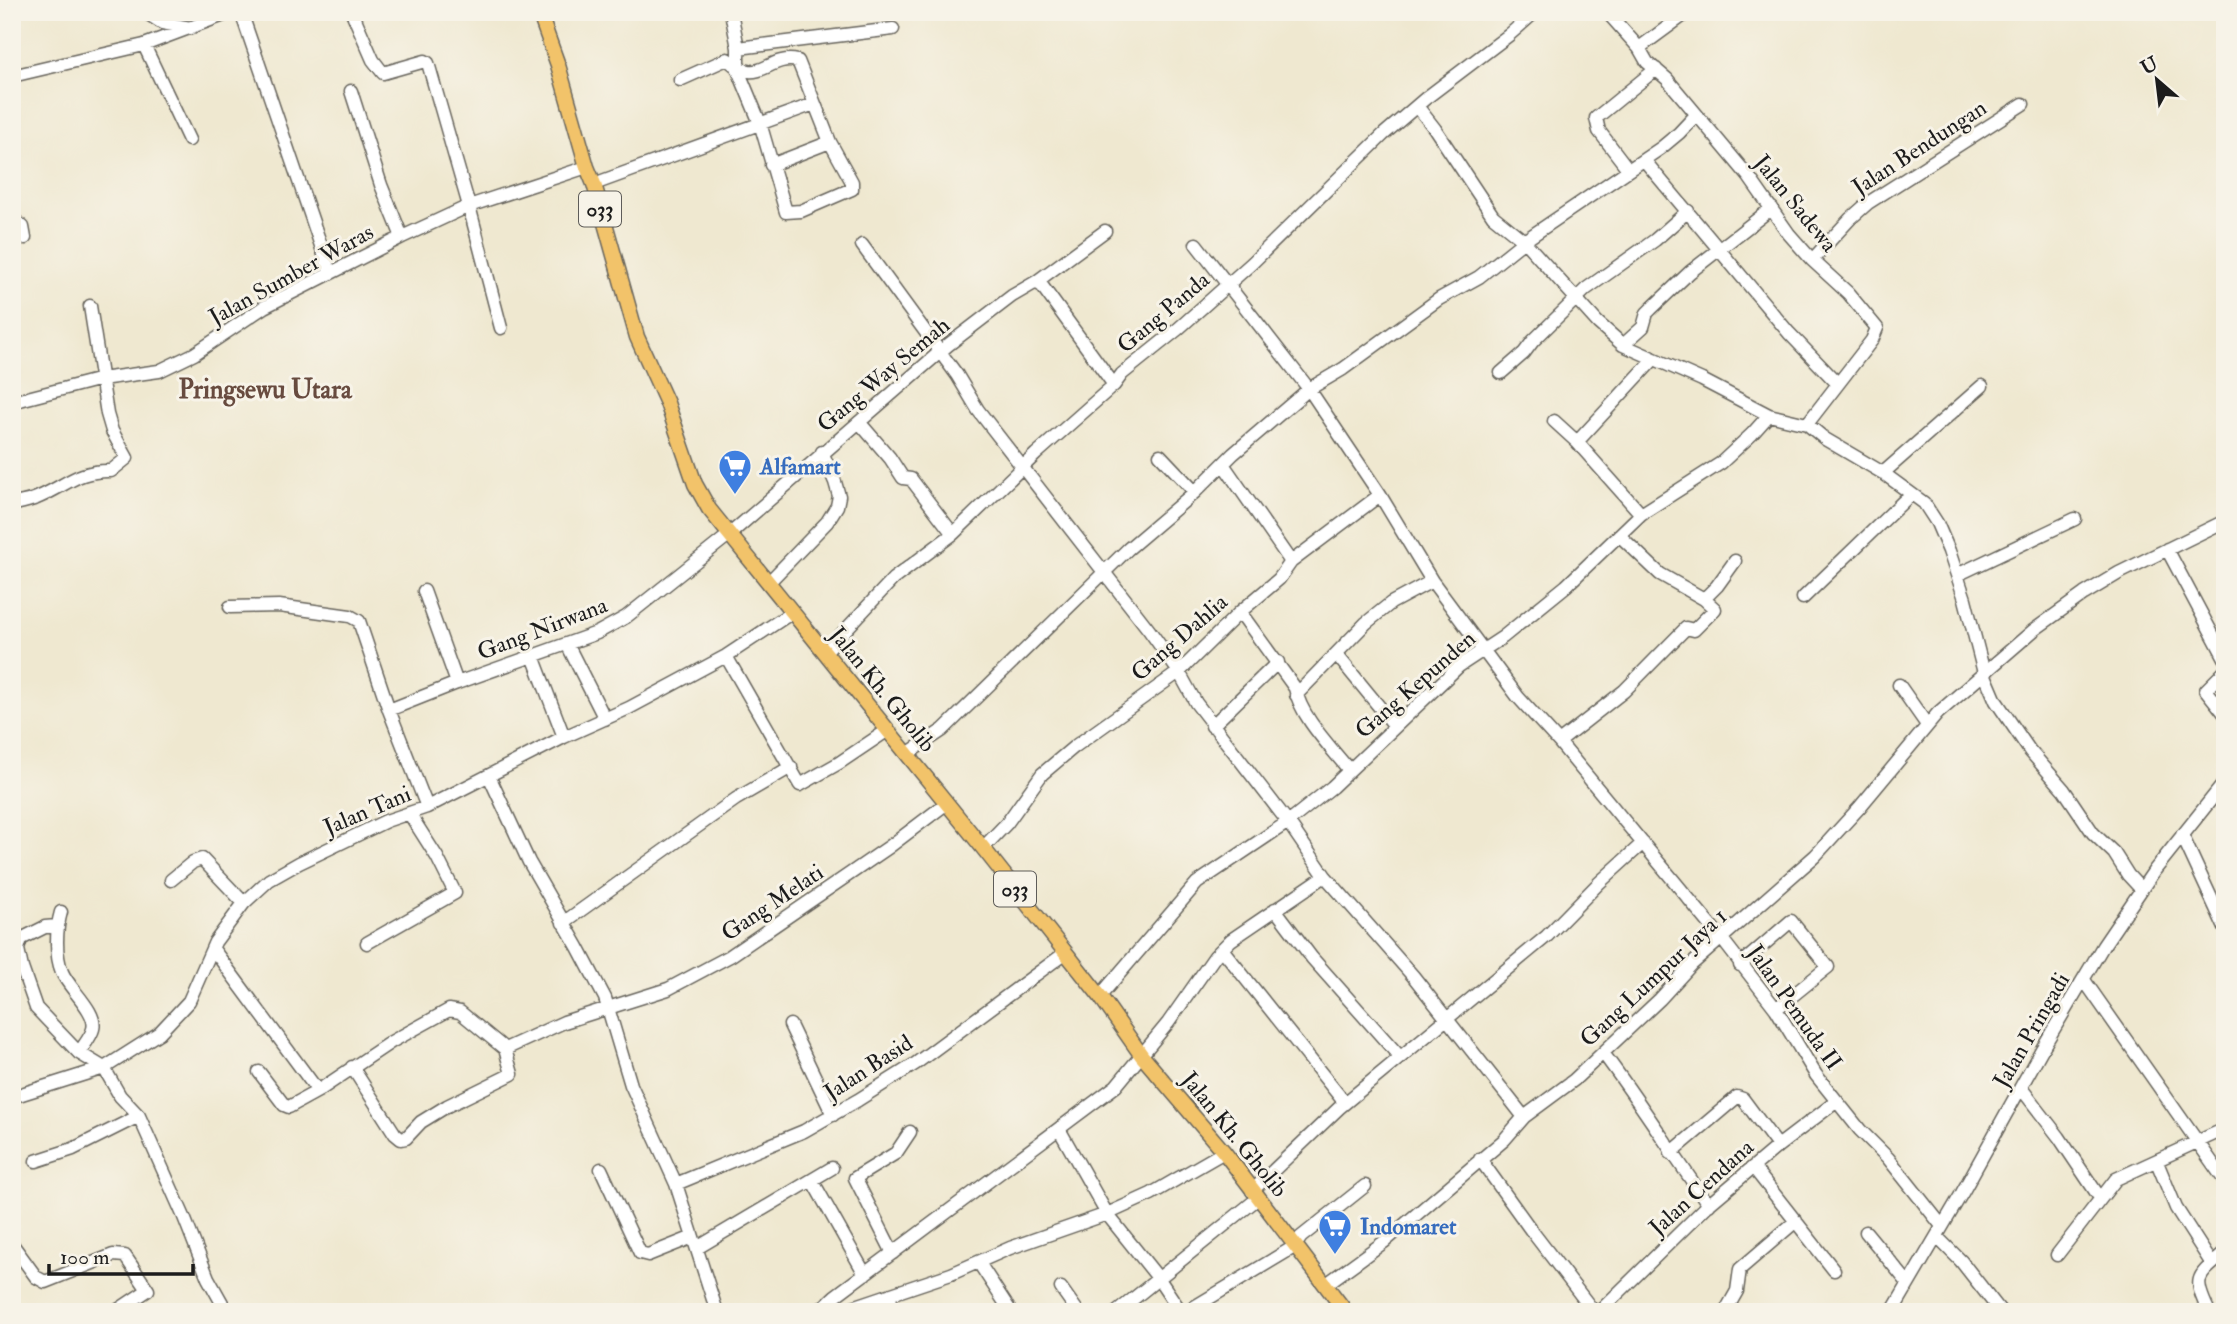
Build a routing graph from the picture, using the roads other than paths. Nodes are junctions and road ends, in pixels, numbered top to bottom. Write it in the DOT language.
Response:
graph roads {
  1 [pos="145,12"];
  2 [pos="232,12"];
  3 [pos="241,12"];
  4 [pos="352,12"];
  5 [pos="539,12"];
  6 [pos="731,12"];
  7 [pos="1535,12"];
  8 [pos="1607,12"];
  9 [pos="1688,12"];
  10 [pos="192,29"];
  11 [pos="893,29"];
  12 [pos="144,45"];
  13 [pos="738,48"];
  14 [pos="1639,48"];
  15 [pos="1656,69"];
  16 [pos="738,70"];
  17 [pos="12,76"];
  18 [pos="680,80"];
  19 [pos="351,92"];
  20 [pos="814,104"];
  21 [pos="2024,104"];
  22 [pos="1417,106"];
  23 [pos="12,110"];
  24 [pos="1696,115"];
  25 [pos="760,123"];
  26 [pos="189,140"];
  27 [pos="830,142"];
  28 [pos="12,147"];
  29 [pos="1644,160"];
  30 [pos="771,165"];
  31 [pos="587,167"];
  32 [pos="1628,169"];
  33 [pos="594,184"];
  34 [pos="470,206"];
  35 [pos="1772,208"];
  36 [pos="1688,211"];
  37 [pos="12,218"];
  38 [pos="1105,231"];
  39 [pos="402,237"];
  40 [pos="24,238"];
  41 [pos="1524,241"];
  42 [pos="1196,244"];
  43 [pos="862,245"];
  44 [pos="1717,250"];
  45 [pos="1812,260"];
  46 [pos="330,272"];
  47 [pos="1036,282"];
  48 [pos="1227,286"];
  49 [pos="1577,299"];
  50 [pos="90,306"];
  51 [pos="501,328"];
  52 [pos="1623,345"];
  53 [pos="940,352"];
  54 [pos="1653,360"];
  55 [pos="1501,373"];
  56 [pos="101,379"];
  57 [pos="1837,383"];
  58 [pos="1114,385"];
  59 [pos="1982,386"];
  60 [pos="1309,389"];
  61 [pos="12,402"];
  62 [pos="1769,415"];
  63 [pos="1554,421"];
  64 [pos="859,422"];
  65 [pos="1807,424"];
  66 [pos="1577,442"];
  67 [pos="822,452"];
  68 [pos="1160,455"];
  69 [pos="1223,464"];
  70 [pos="1024,466"];
  71 [pos="1883,473"];
  72 [pos="1195,492"];
  73 [pos="1911,494"];
  74 [pos="1380,495"];
  75 [pos="12,505"];
  76 [pos="1641,514"];
  77 [pos="2075,519"];
  78 [pos="2225,521"];
  79 [pos="730,534"];
  80 [pos="953,534"];
  81 [pos="1619,535"];
  82 [pos="2167,549"];
  83 [pos="1735,561"];
  84 [pos="1291,562"];
  85 [pos="1105,571"];
  86 [pos="1957,575"];
  87 [pos="1433,581"];
  88 [pos="768,583"];
  89 [pos="424,591"];
  90 [pos="1803,598"];
  91 [pos="1704,599"];
  92 [pos="230,607"];
  93 [pos="1240,612"];
  94 [pos="791,613"];
  95 [pos="567,644"];
  96 [pos="1483,648"];
  97 [pos="825,652"];
  98 [pos="1336,654"];
  99 [pos="533,656"];
  100 [pos="726,656"];
  101 [pos="2225,658"];
  102 [pos="1278,662"];
  103 [pos="2225,671"];
  104 [pos="1179,672"];
  105 [pos="1984,673"];
  106 [pos="457,683"];
  107 [pos="1899,685"];
  108 [pos="1296,695"];
  109 [pos="389,710"];
  110 [pos="2225,714"];
  111 [pos="605,719"];
  112 [pos="1927,725"];
  113 [pos="1212,726"];
  114 [pos="1395,726"];
  115 [pos="888,730"];
  116 [pos="564,737"];
  117 [pos="1559,742"];
  118 [pos="907,754"];
  119 [pos="791,767"];
  120 [pos="1349,770"];
  121 [pos="489,776"];
  122 [pos="2225,782"];
  123 [pos="947,803"];
  124 [pos="427,807"];
  125 [pos="409,813"];
  126 [pos="1288,822"];
  127 [pos="2182,835"];
  128 [pos="1643,843"];
  129 [pos="983,848"];
  130 [pos="1325,876"];
  131 [pos="171,880"];
  132 [pos="2141,890"];
  133 [pos="244,903"];
  134 [pos="1275,909"];
  135 [pos="61,912"];
  136 [pos="563,923"];
  137 [pos="57,926"];
  138 [pos="2225,928"];
  139 [pos="1722,939"];
  140 [pos="367,943"];
  141 [pos="213,949"];
  142 [pos="1222,949"];
  143 [pos="1065,953"];
  144 [pos="1740,965"];
  145 [pos="2084,981"];
  146 [pos="1100,996"];
  147 [pos="606,1009"];
  148 [pos="1776,1009"];
  149 [pos="1447,1020"];
  150 [pos="790,1025"];
  151 [pos="505,1049"];
  152 [pos="79,1053"];
  153 [pos="1603,1053"];
  154 [pos="1142,1056"];
  155 [pos="1400,1057"];
  156 [pos="352,1067"];
  157 [pos="104,1068"];
  158 [pos="259,1072"];
  159 [pos="2021,1088"];
  160 [pos="318,1091"];
  161 [pos="12,1097"];
  162 [pos="1837,1101"];
  163 [pos="1345,1103"];
  164 [pos="833,1115"];
  165 [pos="139,1116"];
  166 [pos="1524,1117"];
  167 [pos="1059,1129"];
  168 [pos="2225,1129"];
  169 [pos="910,1132"];
  170 [pos="2197,1142"];
  171 [pos="1778,1146"];
  172 [pos="1224,1152"];
  173 [pos="1671,1153"];
  174 [pos="1480,1158"];
  175 [pos="36,1161"];
  176 [pos="2157,1162"];
  177 [pos="1753,1167"];
  178 [pos="832,1168"];
  179 [pos="601,1169"];
  180 [pos="812,1180"];
  181 [pos="2225,1181"];
  182 [pos="676,1184"];
  183 [pos="1365,1186"];
  184 [pos="1252,1197"];
  185 [pos="2100,1198"];
  186 [pos="1709,1205"];
  187 [pos="1107,1213"];
  188 [pos="1796,1221"];
  189 [pos="1939,1231"];
  190 [pos="1866,1232"];
  191 [pos="695,1242"];
  192 [pos="12,1244"];
  193 [pos="1294,1247"];
  194 [pos="893,1253"];
  195 [pos="2225,1253"];
  196 [pos="2057,1255"];
  197 [pos="979,1263"];
  198 [pos="2212,1264"];
  199 [pos="1834,1270"];
  200 [pos="865,1274"];
  201 [pos="1159,1279"];
  202 [pos="1908,1283"];
  203 [pos="1325,1285"];
  204 [pos="1061,1288"];
  205 [pos="888,1296"];
  206 [pos="115,1312"];
  207 [pos="227,1312"];
  208 [pos="717,1312"];
  209 [pos="818,1312"];
  210 [pos="838,1312"];
  211 [pos="896,1312"];
  212 [pos="1011,1312"];
  213 [pos="1078,1312"];
  214 [pos="1117,1312"];
  215 [pos="1184,1312"];
  216 [pos="1346,1312"];
  217 [pos="1594,1312"];
  218 [pos="1599,1312"];
  219 [pos="1725,1312"];
  220 [pos="1892,1312"];
  221 [pos="2001,1312"];
  222 [pos="2209,1312"];
  1 -- 10 [label="street"];
  2 -- 10 [label="street"];
  3 -- 46 [label="street"];
  4 -- 34 [label="street"];
  5 -- 31 [label="main road, Jalan Kh. Gholib / 033"];
  6 -- 13 [label="street"];
  7 -- 22 [label="street, Gang Panda"];
  8 -- 14 [label="street, Jalan Sadewa"];
  9 -- 14 [label="street"];
  10 -- 12 [label="street"];
  11 -- 13 [label="street"];
  12 -- 17 [label="street"];
  12 -- 26 [label="street"];
  13 -- 16 [label="street"];
  14 -- 15 [label="street, Jalan Sadewa"];
  15 -- 24 [label="street, Jalan Sadewa"];
  15 -- 32 [label="street"];
  16 -- 18 [label="street"];
  16 -- 20 [label="street"];
  16 -- 25 [label="street"];
  19 -- 39 [label="street"];
  20 -- 25 [label="street"];
  20 -- 27 [label="street"];
  21 -- 45 [label="street, Jalan Bendungan"];
  22 -- 41 [label="street"];
  22 -- 48 [label="street, Gang Panda"];
  23 -- 28 [label="street"];
  24 -- 29 [label="street"];
  24 -- 35 [label="street, Jalan Sadewa"];
  25 -- 30 [label="street"];
  25 -- 33 [label="street"];
  27 -- 30 [label="street"];
  27 -- 30 [label="street"];
  29 -- 32 [label="street"];
  29 -- 36 [label="street"];
  31 -- 33 [label="main road, Jalan Kh. Gholib / 033"];
  31 -- 34 [label="street, Jalan Sumber Waras"];
  32 -- 41 [label="street"];
  33 -- 79 [label="main road, Jalan Kh. Gholib / 033"];
  34 -- 39 [label="street, Jalan Sumber Waras"];
  34 -- 51 [label="street"];
  35 -- 44 [label="street"];
  35 -- 45 [label="street, Jalan Sadewa"];
  36 -- 44 [label="street"];
  36 -- 49 [label="street"];
  37 -- 40 [label="street"];
  38 -- 47 [label="street, Gang Way Semah"];
  39 -- 46 [label="street, Jalan Sumber Waras"];
  41 -- 49 [label="street"];
  41 -- 60 [label="street"];
  42 -- 48 [label="street, Jalan Pemuda II"];
  43 -- 53 [label="street"];
  44 -- 52 [label="street"];
  44 -- 57 [label="street"];
  45 -- 57 [label="street, Jalan Sadewa"];
  46 -- 56 [label="street, Jalan Sumber Waras"];
  47 -- 53 [label="street, Gang Way Semah"];
  47 -- 58 [label="street"];
  48 -- 58 [label="street, Gang Panda"];
  48 -- 60 [label="street, Jalan Pemuda II"];
  49 -- 52 [label="street"];
  49 -- 55 [label="street"];
  50 -- 56 [label="street"];
  52 -- 54 [label="street"];
  53 -- 64 [label="street, Gang Way Semah"];
  53 -- 70 [label="street"];
  54 -- 62 [label="street"];
  54 -- 66 [label="street"];
  56 -- 61 [label="street, Jalan Sumber Waras"];
  56 -- 75 [label="street"];
  57 -- 65 [label="street, Jalan Sadewa"];
  58 -- 70 [label="street, Gang Panda"];
  59 -- 71 [label="street"];
  60 -- 69 [label="street"];
  60 -- 74 [label="street, Jalan Pemuda II"];
  62 -- 65 [label="street"];
  62 -- 76 [label="street, Gang Kepunden"];
  63 -- 66 [label="street"];
  64 -- 67 [label="street, Gang Way Semah"];
  64 -- 80 [label="street"];
  65 -- 71 [label="street"];
  66 -- 76 [label="street"];
  67 -- 79 [label="street, Gang Way Semah"];
  67 -- 88 [label="street"];
  68 -- 72 [label="street"];
  69 -- 72 [label="street"];
  69 -- 84 [label="street"];
  70 -- 80 [label="street, Gang Panda"];
  70 -- 85 [label="street"];
  71 -- 73 [label="street"];
  72 -- 85 [label="street"];
  73 -- 86 [label="street"];
  73 -- 90 [label="street"];
  74 -- 84 [label="street, Gang Dahlia"];
  74 -- 87 [label="street, Jalan Pemuda II"];
  76 -- 81 [label="street, Gang Kepunden"];
  77 -- 86 [label="street"];
  78 -- 82 [label="street, Gang Lumpur Jaya 1"];
  79 -- 88 [label="main road, Jalan Kh. Gholib / 033"];
  79 -- 95 [label="street, Gang Nirwana"];
  80 -- 97 [label="street, Gang Panda"];
  81 -- 91 [label="street"];
  81 -- 96 [label="street, Gang Kepunden"];
  82 -- 101 [label="street"];
  82 -- 105 [label="street, Gang Lumpur Jaya 1"];
  83 -- 91 [label="street"];
  84 -- 93 [label="street, Gang Dahlia"];
  85 -- 104 [label="street"];
  85 -- 118 [label="street"];
  86 -- 105 [label="street"];
  87 -- 96 [label="street, Jalan Pemuda II"];
  87 -- 98 [label="street"];
  88 -- 94 [label="main road, Jalan Kh. Gholib / 033"];
  89 -- 106 [label="street"];
  91 -- 117 [label="street"];
  92 -- 109 [label="street"];
  93 -- 102 [label="street"];
  93 -- 104 [label="street, Gang Dahlia"];
  94 -- 97 [label="main road, Jalan Kh. Gholib / 033"];
  94 -- 100 [label="street, Jalan Tani"];
  95 -- 99 [label="street, Gang Nirwana"];
  95 -- 111 [label="street"];
  96 -- 114 [label="street, Gang Kepunden"];
  96 -- 117 [label="street, Jalan Pemuda II"];
  97 -- 115 [label="main road, Jalan Kh. Gholib / 033"];
  98 -- 108 [label="street"];
  98 -- 114 [label="street"];
  99 -- 106 [label="street, Gang Nirwana"];
  99 -- 116 [label="street"];
  100 -- 111 [label="street, Jalan Tani"];
  100 -- 119 [label="street"];
  102 -- 108 [label="street"];
  102 -- 113 [label="street"];
  103 -- 110 [label="street"];
  104 -- 113 [label="street"];
  104 -- 129 [label="street, Gang Dahlia"];
  105 -- 112 [label="street, Gang Lumpur Jaya 1"];
  105 -- 132 [label="street"];
  106 -- 109 [label="street, Gang Nirwana"];
  107 -- 112 [label="street"];
  108 -- 120 [label="street"];
  109 -- 124 [label="street"];
  111 -- 116 [label="street, Jalan Tani"];
  112 -- 139 [label="street, Gang Lumpur Jaya 1"];
  113 -- 126 [label="street"];
  114 -- 120 [label="street, Gang Kepunden"];
  115 -- 118 [label="main road, Jalan Kh. Gholib / 033"];
  115 -- 119 [label="street"];
  116 -- 121 [label="street, Jalan Tani"];
  117 -- 128 [label="street, Jalan Pemuda II"];
  118 -- 123 [label="main road, Jalan Kh. Gholib / 033"];
  119 -- 136 [label="street"];
  120 -- 126 [label="street, Gang Kepunden"];
  121 -- 124 [label="street, Jalan Tani"];
  121 -- 136 [label="street"];
  122 -- 127 [label="street, Jalan Pringadi"];
  123 -- 129 [label="main road, Jalan Kh. Gholib / 033"];
  123 -- 147 [label="street, Gang Melati"];
  124 -- 125 [label="street, Jalan Tani"];
  125 -- 133 [label="street, Jalan Tani"];
  125 -- 140 [label="street"];
  126 -- 130 [label="street"];
  126 -- 146 [label="street, Gang Kepunden"];
  127 -- 132 [label="street, Jalan Pringadi"];
  127 -- 138 [label="street"];
  128 -- 139 [label="street, Jalan Pemuda II"];
  128 -- 149 [label="street"];
  129 -- 143 [label="main road, Jalan Kh. Gholib / 033"];
  130 -- 134 [label="street"];
  130 -- 149 [label="street"];
  131 -- 133 [label="street"];
  132 -- 145 [label="street, Jalan Pringadi"];
  133 -- 141 [label="street, Jalan Tani"];
  134 -- 142 [label="street"];
  134 -- 155 [label="street"];
  135 -- 137 [label="street"];
  136 -- 147 [label="street"];
  137 -- 152 [label="street"];
  137 -- 152 [label="street"];
  139 -- 144 [label="street, Jalan Pemuda II"];
  139 -- 153 [label="street, Gang Lumpur Jaya 1"];
  141 -- 157 [label="street, Jalan Tani"];
  141 -- 160 [label="street"];
  142 -- 154 [label="street"];
  142 -- 163 [label="street"];
  143 -- 146 [label="main road, Jalan Kh. Gholib / 033"];
  143 -- 164 [label="street, Jalan Basid"];
  144 -- 148 [label="street, Jalan Pemuda II"];
  144 -- 148 [label="street"];
  145 -- 159 [label="street, Jalan Pringadi"];
  145 -- 170 [label="street"];
  146 -- 154 [label="main road, Jalan Kh. Gholib / 033"];
  147 -- 151 [label="street, Gang Melati"];
  147 -- 182 [label="street"];
  148 -- 162 [label="street, Jalan Pemuda II"];
  149 -- 155 [label="street"];
  149 -- 166 [label="street"];
  150 -- 164 [label="street"];
  151 -- 156 [label="street"];
  151 -- 156 [label="street"];
  152 -- 157 [label="street"];
  153 -- 166 [label="street, Gang Lumpur Jaya 1"];
  153 -- 173 [label="street"];
  154 -- 167 [label="street"];
  154 -- 172 [label="main road, Jalan Kh. Gholib / 033"];
  155 -- 163 [label="street"];
  156 -- 160 [label="street"];
  157 -- 161 [label="street, Jalan Tani"];
  157 -- 165 [label="street"];
  158 -- 160 [label="street"];
  159 -- 185 [label="street"];
  159 -- 189 [label="street, Jalan Pringadi"];
  162 -- 171 [label="street, Jalan Cendana"];
  162 -- 189 [label="street, Jalan Pemuda II"];
  163 -- 184 [label="street"];
  164 -- 182 [label="street, Jalan Basid"];
  165 -- 175 [label="street"];
  165 -- 207 [label="street"];
  166 -- 174 [label="street, Gang Lumpur Jaya 1"];
  167 -- 187 [label="street"];
  167 -- 194 [label="street"];
  168 -- 170 [label="street"];
  169 -- 194 [label="street"];
  170 -- 176 [label="street"];
  170 -- 181 [label="street"];
  171 -- 173 [label="street"];
  171 -- 177 [label="street, Jalan Cendana"];
  172 -- 184 [label="main road, Jalan Kh. Gholib / 033"];
  172 -- 187 [label="street"];
  173 -- 186 [label="street"];
  174 -- 203 [label="street, Gang Lumpur Jaya 1"];
  174 -- 217 [label="street"];
  176 -- 185 [label="street"];
  176 -- 198 [label="street"];
  177 -- 186 [label="street, Jalan Cendana"];
  177 -- 188 [label="street"];
  178 -- 180 [label="street"];
  179 -- 191 [label="street"];
  180 -- 191 [label="street"];
  180 -- 200 [label="street"];
  182 -- 191 [label="street"];
  183 -- 193 [label="street"];
  184 -- 193 [label="main road, Jalan Kh. Gholib / 033"];
  184 -- 201 [label="street"];
  185 -- 196 [label="street"];
  186 -- 218 [label="street, Jalan Cendana"];
  187 -- 197 [label="street"];
  187 -- 201 [label="street"];
  188 -- 199 [label="street"];
  188 -- 219 [label="street"];
  189 -- 202 [label="street, Jalan Pringadi"];
  189 -- 221 [label="street, Jalan Pemuda II"];
  190 -- 202 [label="street"];
  191 -- 208 [label="street"];
  192 -- 206 [label="street"];
  193 -- 203 [label="main road, Jalan Kh. Gholib / 033"];
  193 -- 215 [label="street"];
  194 -- 200 [label="street"];
  195 -- 198 [label="street"];
  197 -- 205 [label="street"];
  197 -- 212 [label="street"];
  198 -- 222 [label="street"];
  200 -- 209 [label="street"];
  201 -- 214 [label="street"];
  201 -- 215 [label="street"];
  202 -- 220 [label="street, Jalan Pringadi"];
  203 -- 216 [label="main road, Jalan Kh. Gholib / 033"];
  204 -- 213 [label="street"];
  205 -- 210 [label="street"];
  205 -- 211 [label="street"];
}
